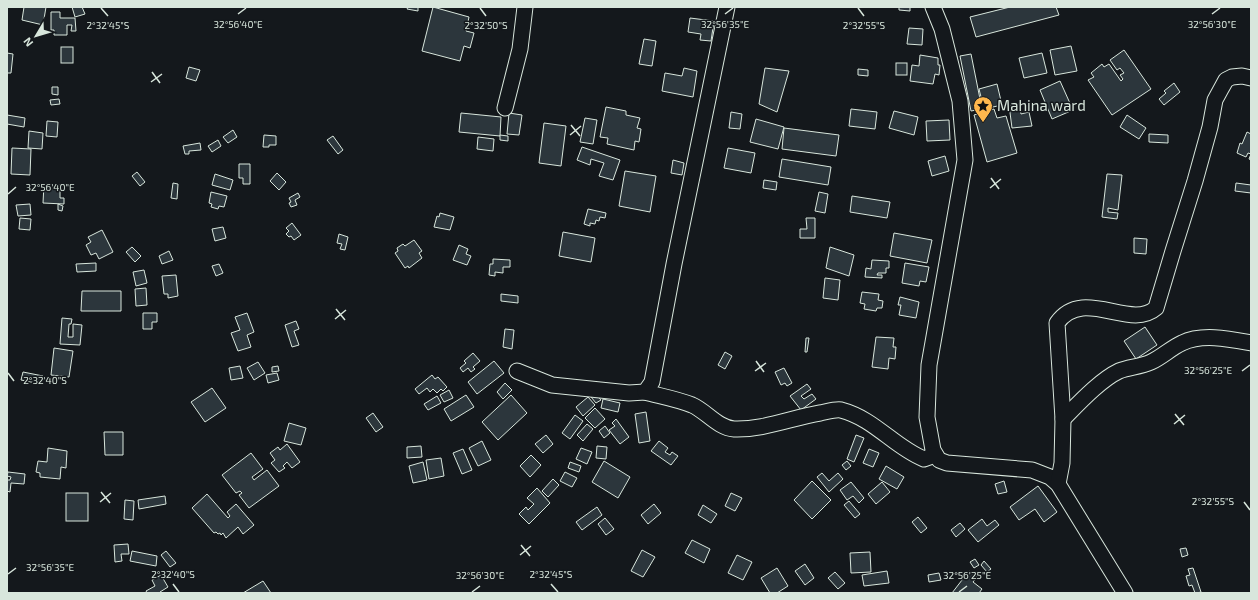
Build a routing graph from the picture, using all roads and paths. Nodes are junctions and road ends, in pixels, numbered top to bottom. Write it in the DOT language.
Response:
graph roads {
  1 [pos="525,7"];
  2 [pos="727,7"];
  3 [pos="933,7"];
  4 [pos="1251,78"];
  5 [pos="505,108"];
  6 [pos="1251,343"];
  7 [pos="517,371"];
  8 [pos="645,392"];
  9 [pos="1063,419"];
  10 [pos="935,455"];
  11 [pos="1058,484"];
  12 [pos="1125,593"];
  1 -- 5 [label="street"];
  2 -- 8 [label="street"];
  3 -- 10 [label="street"];
  4 -- 9 [label="street"];
  6 -- 9 [label="street"];
  7 -- 8 [label="street"];
  8 -- 10 [label="street"];
  9 -- 11 [label="street"];
  10 -- 11 [label="street"];
  11 -- 12 [label="street"];
}
